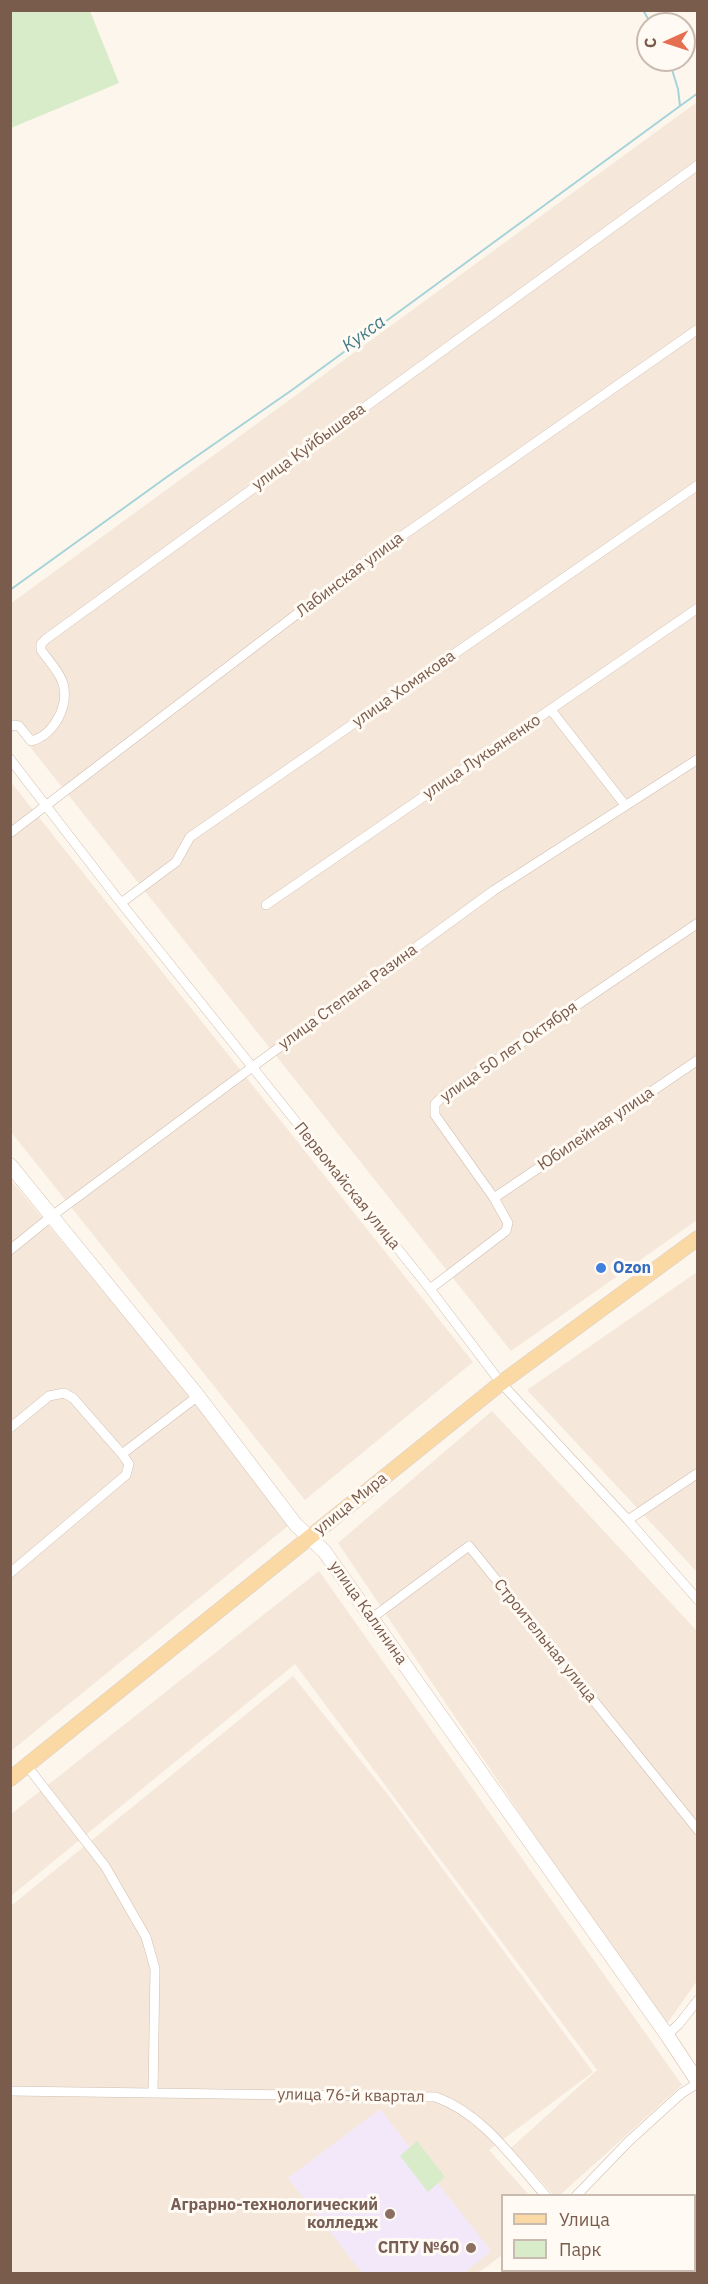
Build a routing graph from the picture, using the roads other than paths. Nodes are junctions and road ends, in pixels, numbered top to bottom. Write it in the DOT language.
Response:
graph roads {
  1 [pos="698,165"];
  2 [pos="698,329"];
  3 [pos="698,484"];
  4 [pos="698,608"];
  5 [pos="551,710"];
  6 [pos="10,727"];
  7 [pos="10,759"];
  8 [pos="698,759"];
  9 [pos="626,805"];
  10 [pos="45,806"];
  11 [pos="10,833"];
  12 [pos="121,903"];
  13 [pos="266,905"];
  14 [pos="698,923"];
  15 [pos="698,1060"];
  16 [pos="251,1068"];
  17 [pos="10,1165"];
  18 [pos="494,1198"];
  19 [pos="52,1216"];
  20 [pos="698,1238"];
  21 [pos="10,1250"];
  22 [pos="430,1289"];
  23 [pos="501,1383"];
  24 [pos="198,1396"];
  25 [pos="10,1428"];
  26 [pos="122,1454"];
  27 [pos="698,1473"];
  28 [pos="628,1520"];
  29 [pos="309,1537"];
  30 [pos="10,1573"];
  31 [pos="698,1600"];
  32 [pos="372,1618"];
  33 [pos="27,1766"];
  34 [pos="10,1779"];
  35 [pos="698,1830"];
  36 [pos="698,2000"];
  37 [pos="667,2035"];
  38 [pos="698,2082"];
  39 [pos="10,2091"];
  40 [pos="153,2093"];
  41 [pos="544,2194"];
  42 [pos="578,2194"];
  1 -- 6 [label="street, улица Куйбышева"];
  2 -- 10 [label="street, Лабинская улица"];
  3 -- 12 [label="street, улица Хомякова"];
  4 -- 5 [label="street, улица Лукьяненко"];
  5 -- 9 [label="street"];
  5 -- 13 [label="street, улица Лукьяненко"];
  7 -- 10 [label="street, Первомайская улица"];
  8 -- 9 [label="street, улица Степана Разина"];
  9 -- 16 [label="street, улица Степана Разина"];
  10 -- 11 [label="street, Лабинская улица"];
  10 -- 12 [label="street, Первомайская улица"];
  12 -- 16 [label="street, Первомайская улица"];
  14 -- 18 [label="street, улица 50 лет Октября"];
  15 -- 18 [label="street, Юбилейная улица"];
  16 -- 19 [label="street, улица Степана Разина"];
  16 -- 22 [label="street, Первомайская улица"];
  17 -- 19 [label="street, улица Калинина"];
  18 -- 22 [label="street, улица 50 лет Октября"];
  19 -- 21 [label="street, улица Степана Разина"];
  19 -- 24 [label="street, улица Калинина"];
  20 -- 23 [label="main road, улица Мира"];
  22 -- 23 [label="street, Первомайская улица"];
  23 -- 28 [label="street, Первомайская улица"];
  23 -- 29 [label="main road, улица Мира"];
  24 -- 26 [label="street"];
  24 -- 29 [label="street, улица Калинина"];
  25 -- 26 [label="street"];
  26 -- 30 [label="street"];
  27 -- 28 [label="street"];
  28 -- 31 [label="street, Первомайская улица"];
  29 -- 32 [label="street, улица Калинина"];
  29 -- 33 [label="main road, улица Мира"];
  32 -- 35 [label="street, Строительная улица"];
  32 -- 37 [label="street, улица Калинина"];
  33 -- 34 [label="main road, улица Мира"];
  33 -- 40 [label="street"];
  36 -- 37 [label="street"];
  37 -- 38 [label="street, улица Калинина"];
  38 -- 42 [label="street"];
  39 -- 40 [label="street, улица 76-й квартал"];
  40 -- 41 [label="street, улица 76-й квартал"];
}
